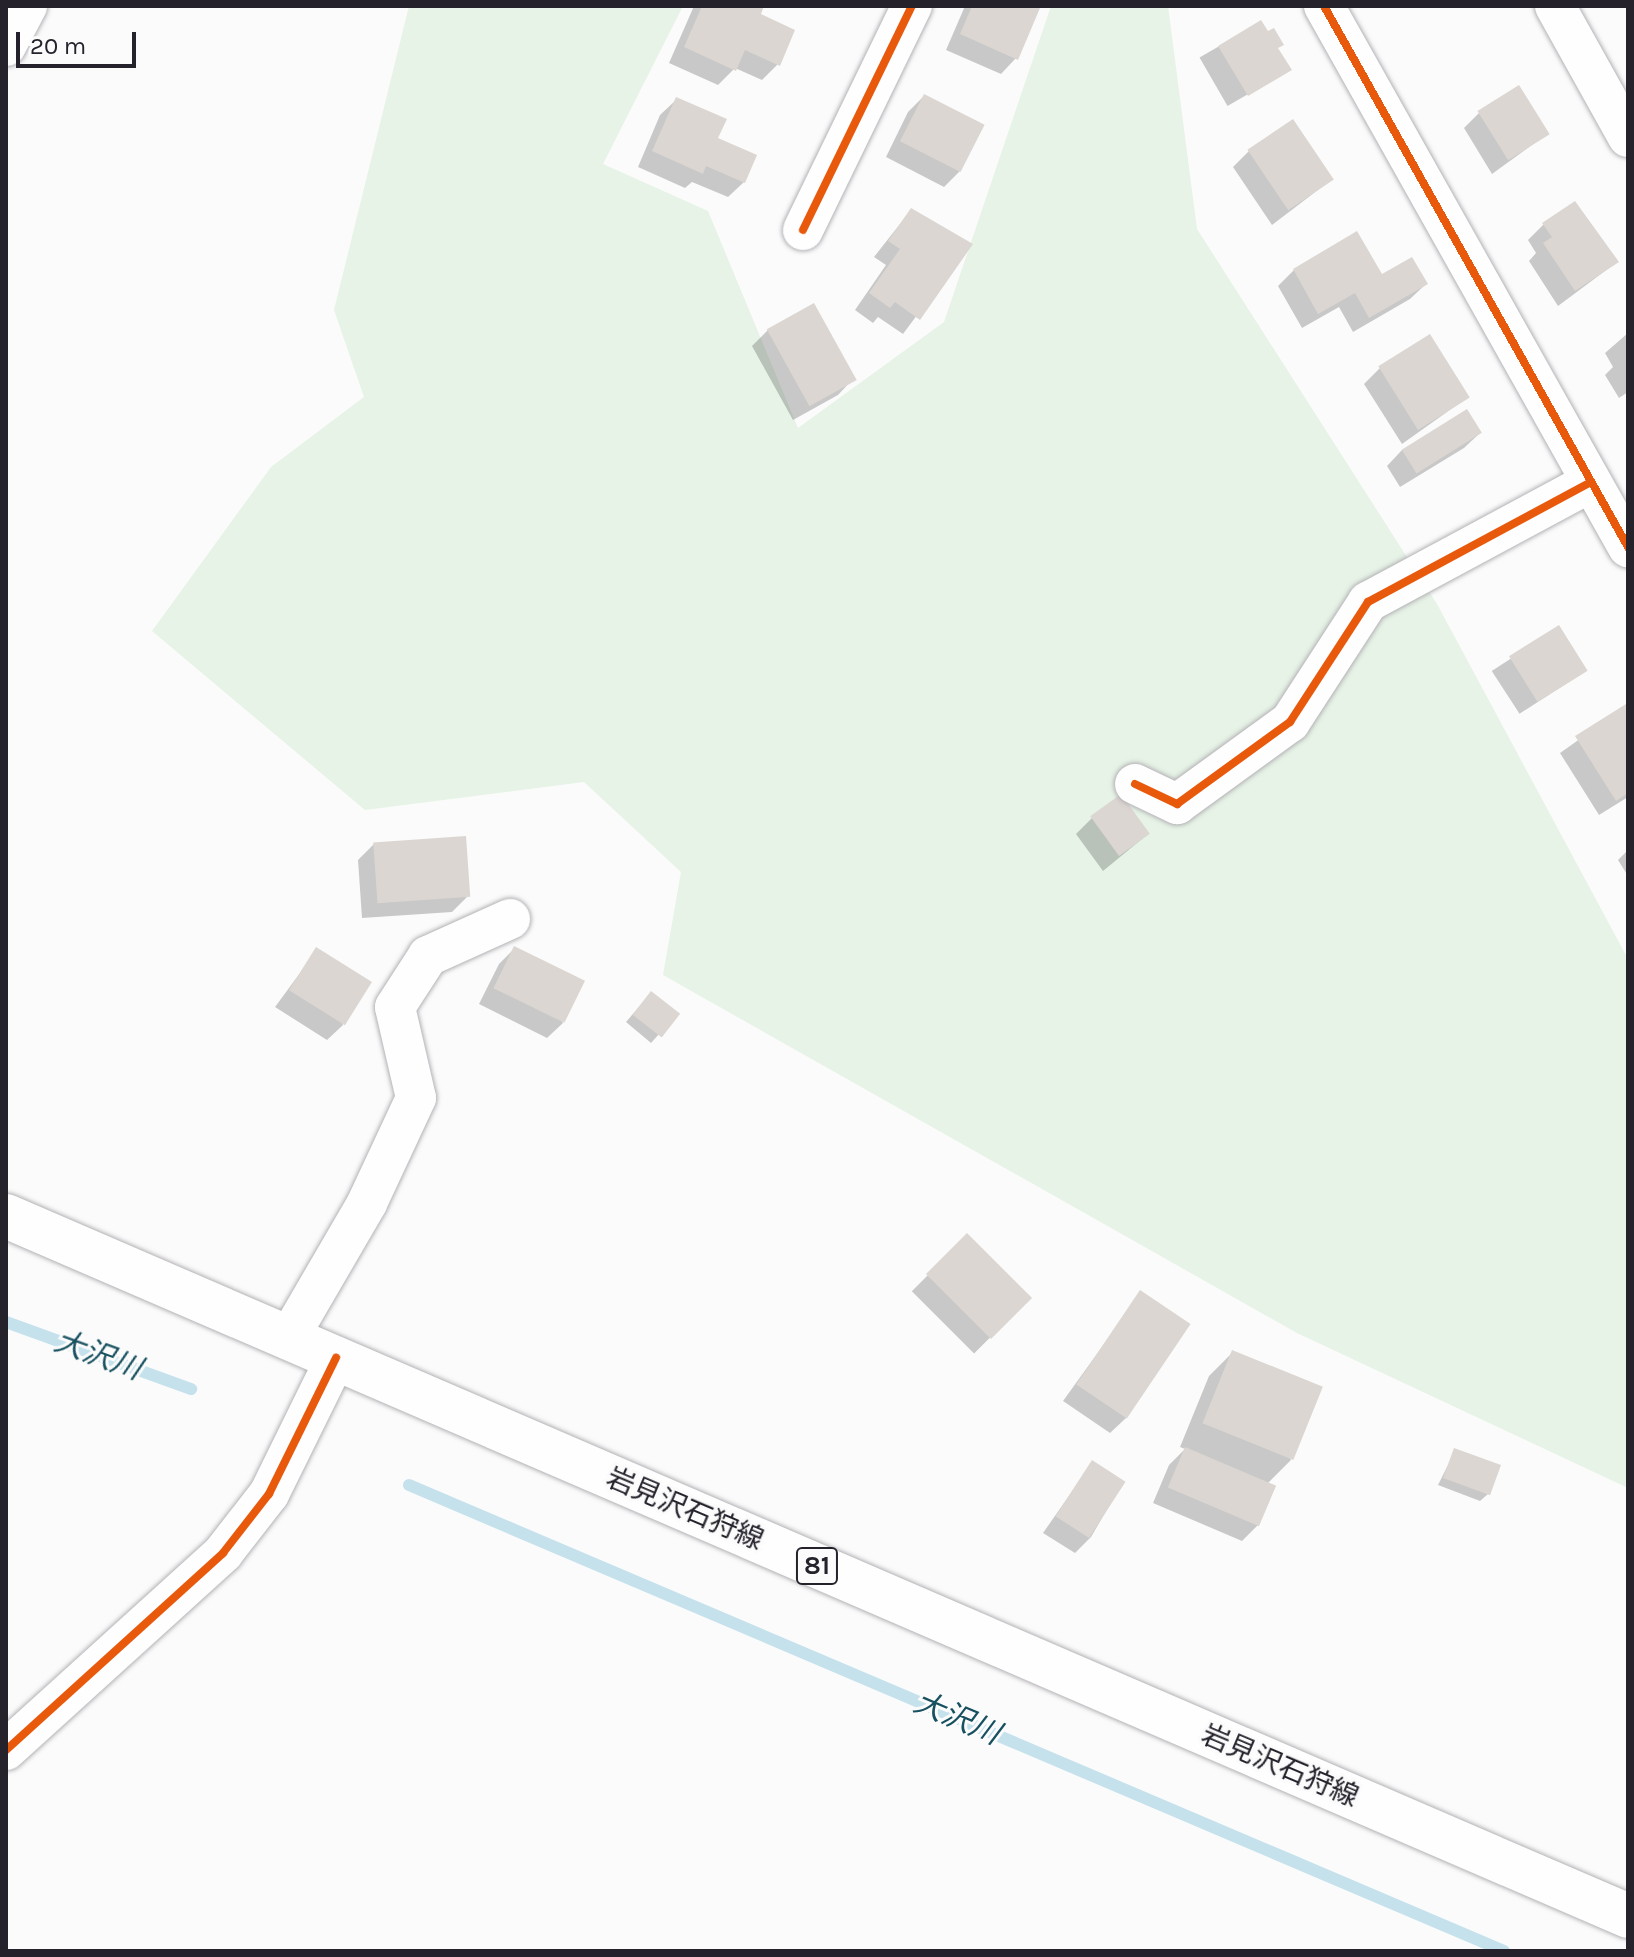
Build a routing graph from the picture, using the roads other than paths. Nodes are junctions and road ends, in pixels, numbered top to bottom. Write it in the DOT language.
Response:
graph roads {
  1 [pos="27,6"];
  2 [pos="912,6"];
  3 [pos="1324,6"];
  4 [pos="1555,6"];
  5 [pos="6,46"];
  6 [pos="1628,137"];
  7 [pos="803,230"];
  8 [pos="1591,482"];
  9 [pos="1628,547"];
  10 [pos="1135,784"];
  11 [pos="510,919"];
  12 [pos="6,1216"];
  13 [pos="288,1339"];
  14 [pos="336,1358"];
  15 [pos="6,1750"];
  16 [pos="1628,1916"];
  1 -- 5 [label="street"];
  2 -- 7 [label="street"];
  3 -- 8 [label="street"];
  4 -- 6 [label="street"];
  8 -- 9 [label="street"];
  8 -- 10 [label="street"];
  11 -- 13 [label="street"];
  12 -- 13 [label="main road, 岩見沢石狩線 / 81"];
  13 -- 14 [label="main road, 岩見沢石狩線 / 81"];
  14 -- 15 [label="street"];
  14 -- 16 [label="main road, 岩見沢石狩線 / 81"];
}
